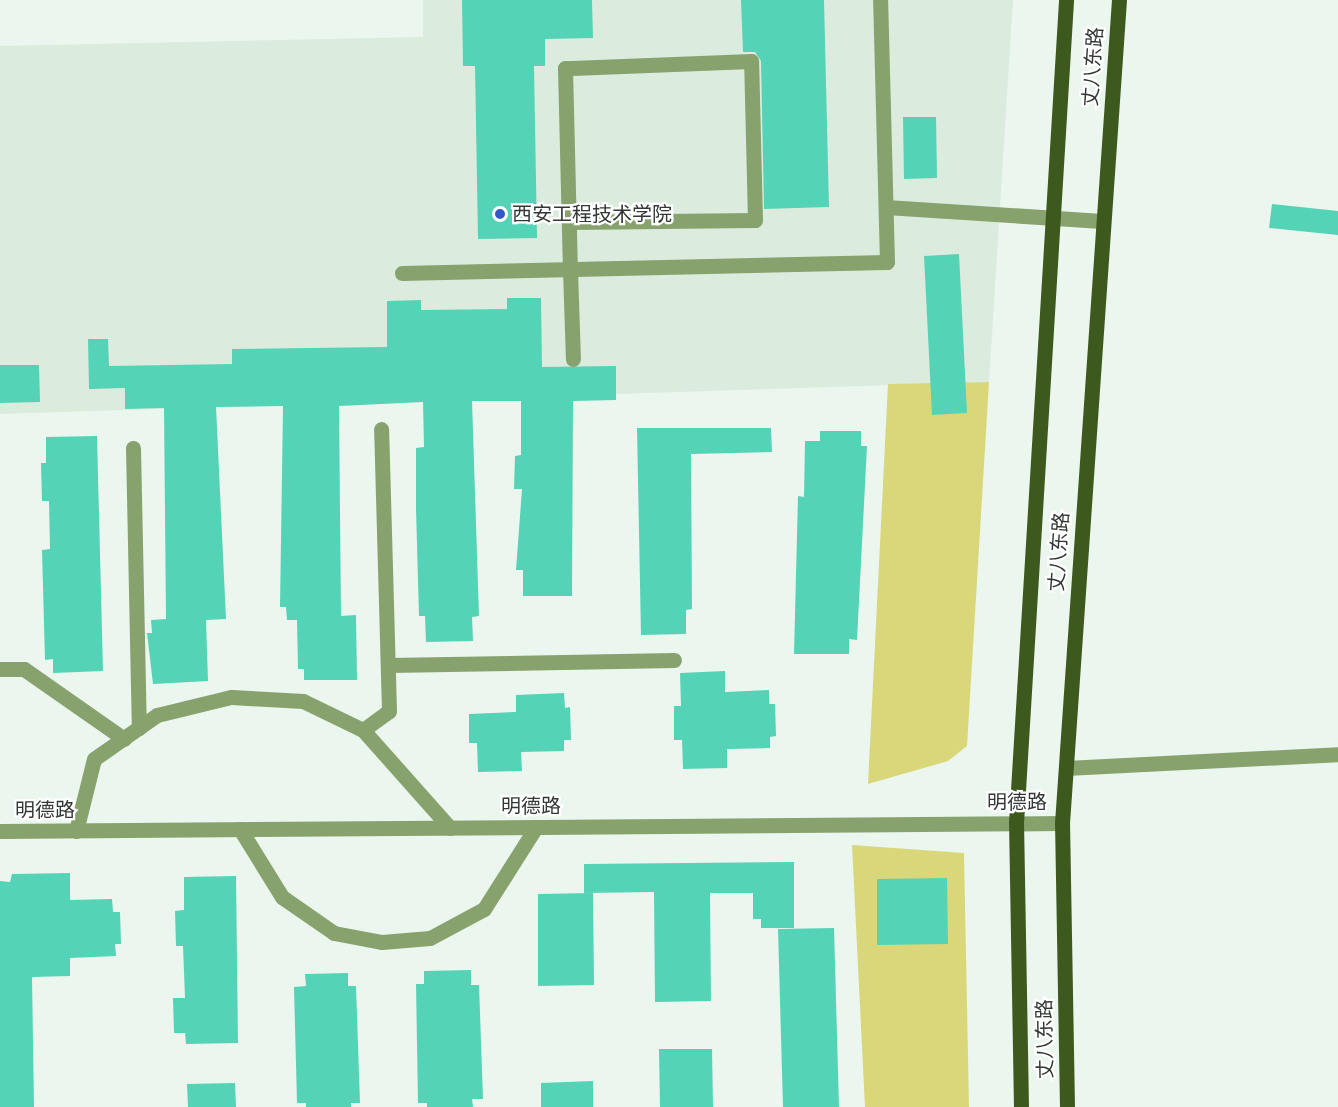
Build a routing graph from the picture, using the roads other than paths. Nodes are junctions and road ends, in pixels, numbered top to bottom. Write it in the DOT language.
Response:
graph roads {
  1 [pos="880,0"];
  2 [pos="1066,0"];
  3 [pos="1119,0"];
  4 [pos="886,207"];
  5 [pos="1055,218"];
  6 [pos="1102,221"];
  7 [pos="569,222"];
  8 [pos="570,270"];
  9 [pos="402,273"];
  10 [pos="573,359"];
  11 [pos="381,429"];
  12 [pos="133,448"];
  13 [pos="674,660"];
  14 [pos="388,665"];
  15 [pos="0,669"];
  16 [pos="139,728"];
  17 [pos="363,730"];
  18 [pos="124,739"];
  19 [pos="1338,754"];
  20 [pos="1066,768"];
  21 [pos="1017,823"];
  22 [pos="1062,823"];
  23 [pos="537,827"];
  24 [pos="450,828"];
  25 [pos="240,829"];
  26 [pos="0,831"];
  27 [pos="76,831"];
  28 [pos="1021,1107"];
  29 [pos="1067,1107"];
  1 -- 4 [label="street"];
  2 -- 5 [label="main road, 丈八东路"];
  3 -- 6 [label="main road, 丈八东路"];
  4 -- 5 [label="street"];
  4 -- 8 [label="street"];
  5 -- 6 [label="street"];
  5 -- 21 [label="main road, 丈八东路"];
  6 -- 20 [label="main road, 丈八东路"];
  7 -- 7 [label="street"];
  7 -- 8 [label="street"];
  8 -- 9 [label="street"];
  8 -- 10 [label="street"];
  11 -- 14 [label="street"];
  12 -- 16 [label="street"];
  13 -- 14 [label="street"];
  14 -- 17 [label="street"];
  15 -- 18 [label="street"];
  16 -- 17 [label="street"];
  16 -- 18 [label="street"];
  17 -- 24 [label="street"];
  18 -- 27 [label="street"];
  19 -- 20 [label="street"];
  20 -- 22 [label="main road, 丈八东路"];
  21 -- 22 [label="street, 明德路"];
  21 -- 23 [label="street, 明德路"];
  21 -- 28 [label="main road, 丈八东路"];
  22 -- 29 [label="main road, 丈八东路"];
  23 -- 24 [label="street, 明德路"];
  23 -- 25 [label="street"];
  24 -- 25 [label="street, 明德路"];
  25 -- 27 [label="street, 明德路"];
  26 -- 27 [label="street, 明德路"];
}
